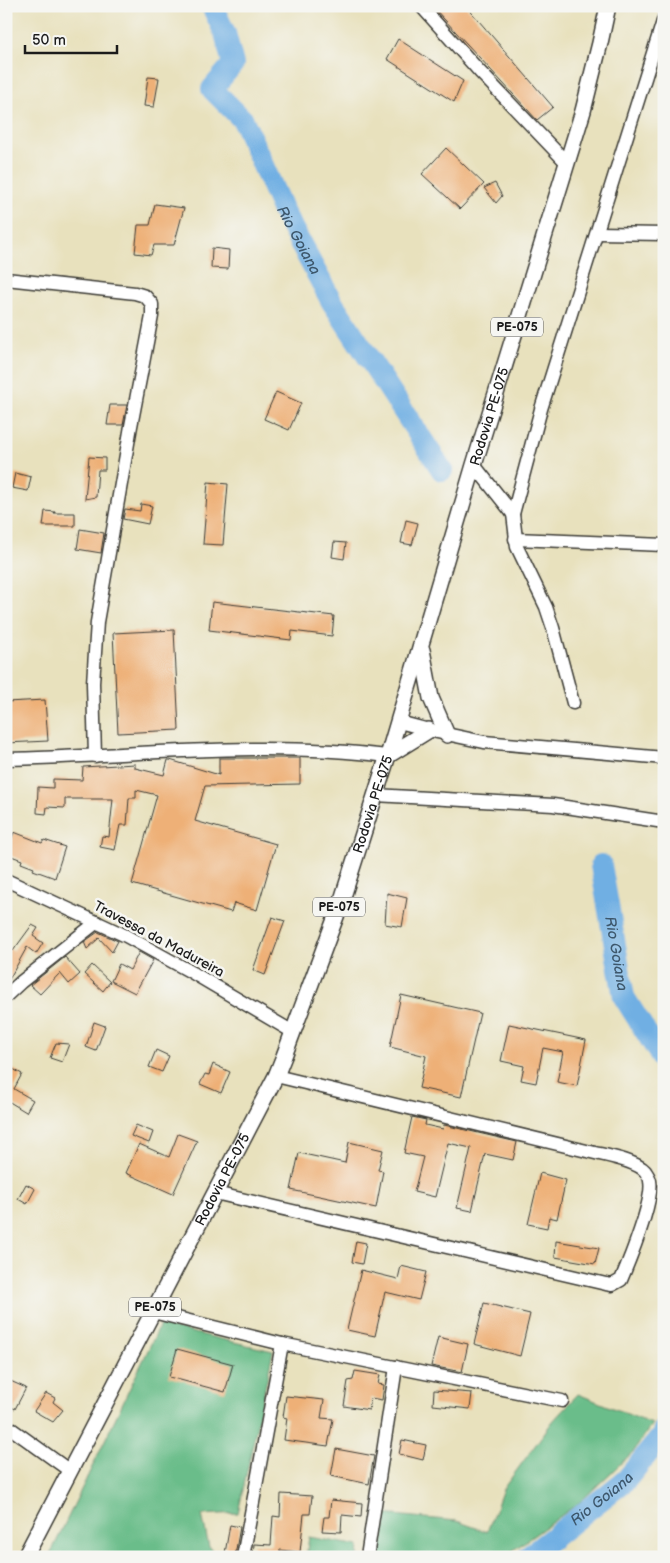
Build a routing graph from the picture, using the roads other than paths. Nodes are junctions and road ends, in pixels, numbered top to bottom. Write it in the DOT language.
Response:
graph roads {
  1 [pos="421,6"];
  2 [pos="608,6"];
  3 [pos="664,18"];
  4 [pos="568,163"];
  5 [pos="597,233"];
  6 [pos="664,234"];
  7 [pos="6,278"];
  8 [pos="474,465"];
  9 [pos="513,514"];
  10 [pos="515,539"];
  11 [pos="664,545"];
  12 [pos="421,646"];
  13 [pos="573,703"];
  14 [pos="399,722"];
  15 [pos="429,730"];
  16 [pos="447,735"];
  17 [pos="95,756"];
  18 [pos="387,756"];
  19 [pos="664,758"];
  20 [pos="6,759"];
  21 [pos="375,795"];
  22 [pos="664,822"];
  23 [pos="6,880"];
  24 [pos="97,922"];
  25 [pos="6,996"];
  26 [pos="293,1032"];
  27 [pos="276,1076"];
  28 [pos="215,1193"];
  29 [pos="153,1312"];
  30 [pos="282,1344"];
  31 [pos="396,1366"];
  32 [pos="562,1401"];
  33 [pos="6,1425"];
  34 [pos="70,1471"];
  35 [pos="25,1557"];
  36 [pos="243,1557"];
  37 [pos="367,1557"];
  1 -- 4 [label="street"];
  2 -- 4 [label="main road, Rodovia PE-075 / PE-075"];
  3 -- 5 [label="street"];
  4 -- 8 [label="main road, Rodovia PE-075 / PE-075"];
  5 -- 6 [label="street"];
  5 -- 9 [label="street"];
  7 -- 17 [label="street"];
  8 -- 9 [label="street"];
  8 -- 12 [label="main road, Rodovia PE-075 / PE-075"];
  9 -- 10 [label="street"];
  10 -- 11 [label="street"];
  10 -- 13 [label="street"];
  12 -- 14 [label="main road, Rodovia PE-075 / PE-075"];
  12 -- 16 [label="main road"];
  14 -- 15 [label="street"];
  14 -- 18 [label="main road, Rodovia PE-075 / PE-075"];
  15 -- 16 [label="street"];
  15 -- 18 [label="main road"];
  16 -- 19 [label="street"];
  17 -- 18 [label="street"];
  17 -- 20 [label="street"];
  18 -- 21 [label="main road, Rodovia PE-075 / PE-075"];
  21 -- 22 [label="street"];
  21 -- 26 [label="main road, Rodovia PE-075 / PE-075"];
  23 -- 24 [label="street, Travessa da Madureira"];
  24 -- 25 [label="street"];
  24 -- 26 [label="street, Travessa da Madureira"];
  26 -- 27 [label="main road, Rodovia PE-075 / PE-075"];
  27 -- 28 [label="main road, Rodovia PE-075 / PE-075"];
  27 -- 28 [label="street"];
  28 -- 29 [label="main road, Rodovia PE-075 / PE-075"];
  29 -- 30 [label="street"];
  29 -- 34 [label="main road, Rodovia PE-075 / PE-075"];
  30 -- 31 [label="street"];
  30 -- 36 [label="street"];
  31 -- 32 [label="street"];
  31 -- 37 [label="street"];
  33 -- 34 [label="street"];
  34 -- 35 [label="main road, Rodovia PE-075 / PE-075"];
}
